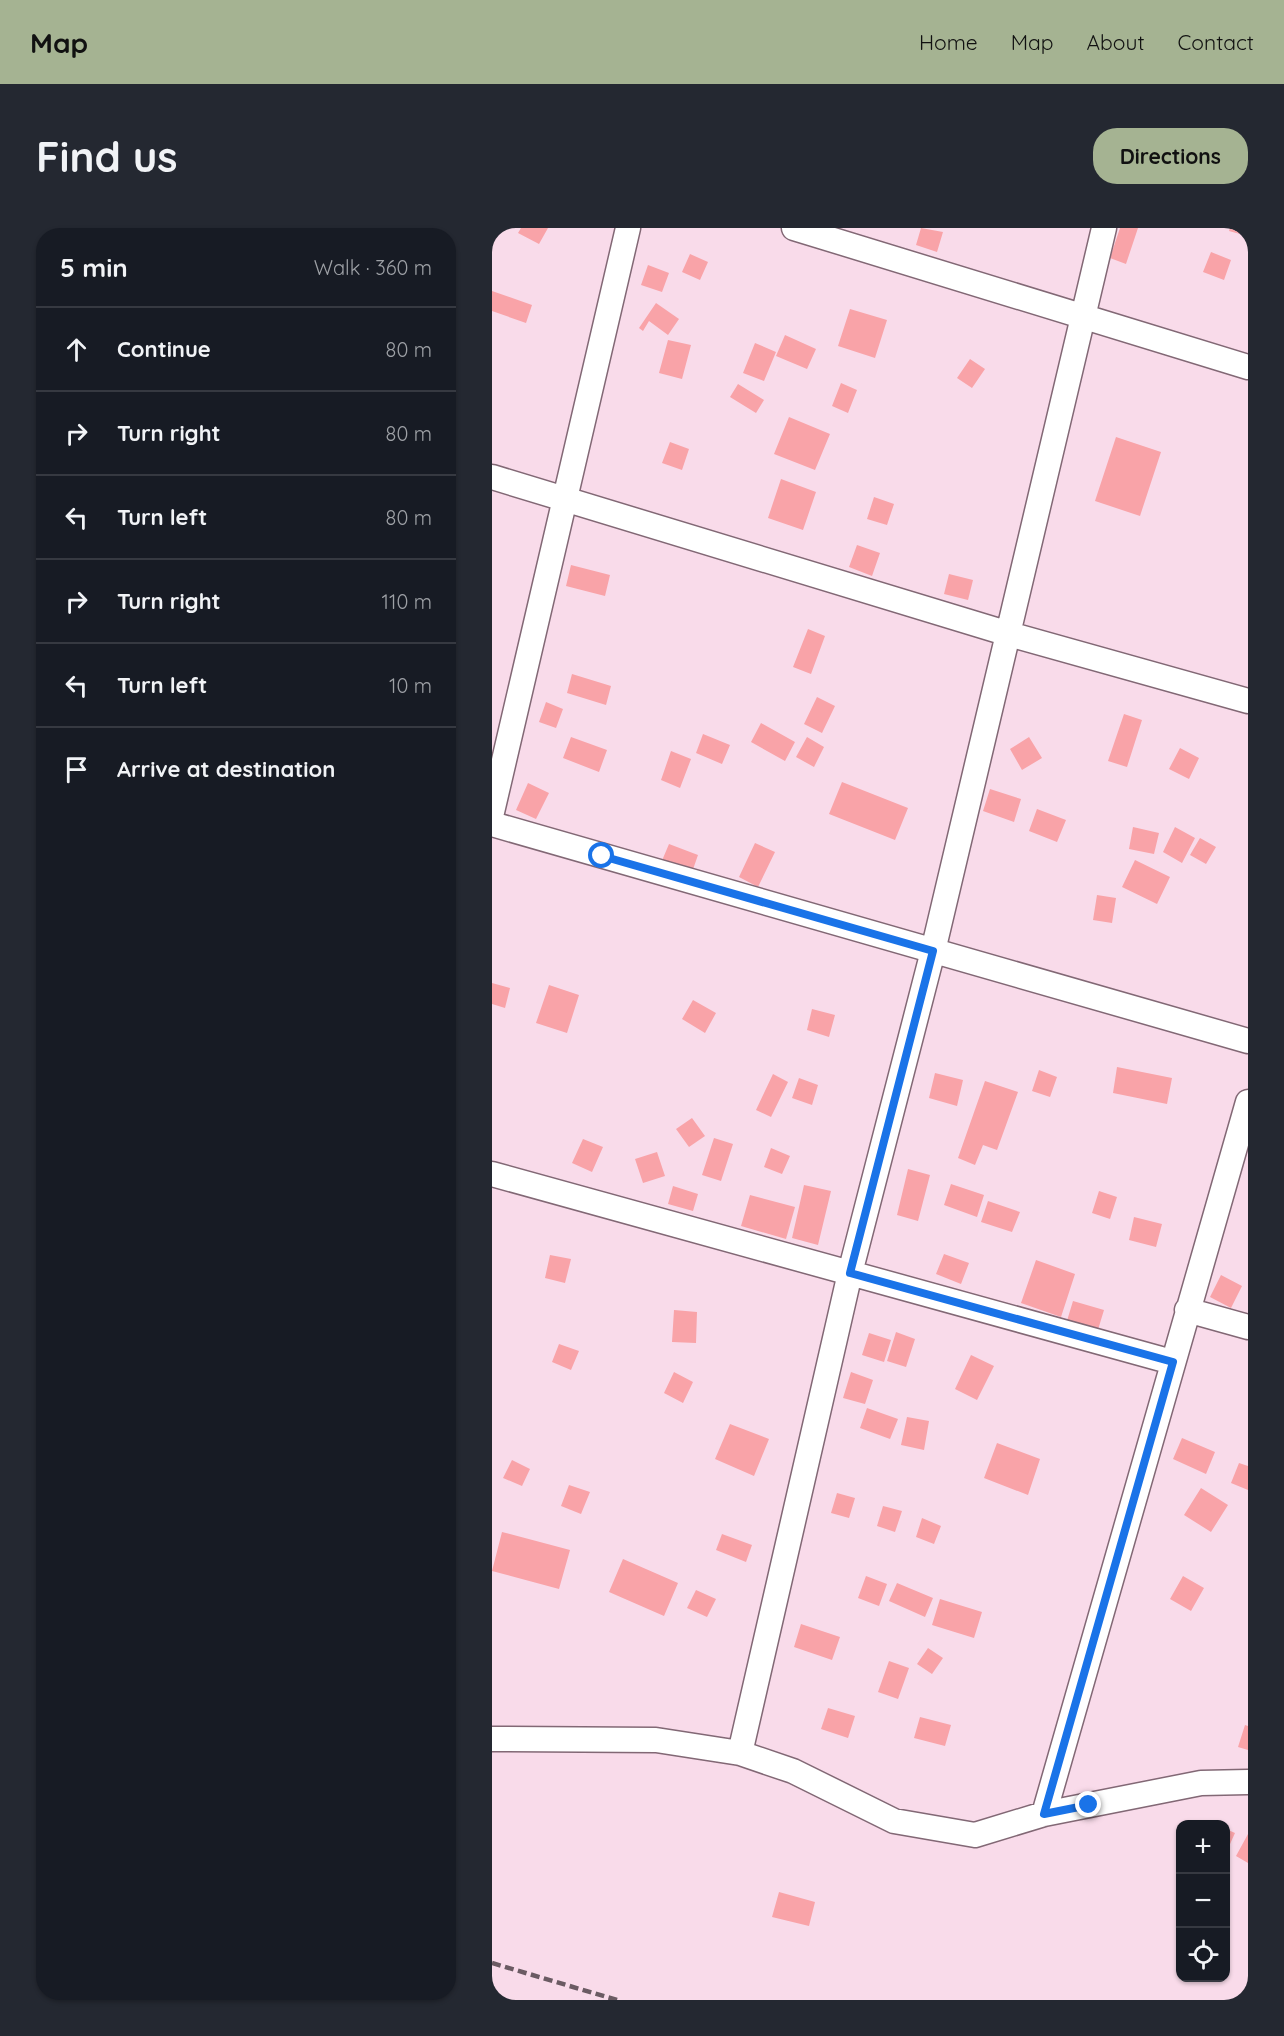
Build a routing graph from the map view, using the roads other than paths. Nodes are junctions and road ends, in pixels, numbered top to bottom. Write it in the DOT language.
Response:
graph roads {
  1 [pos="628,228"];
  2 [pos="794,228"];
  3 [pos="1104,228"];
  4 [pos="1083,319"];
  5 [pos="1248,367"];
  6 [pos="492,477"];
  7 [pos="564,498"];
  8 [pos="1009,634"];
  9 [pos="1248,701"];
  10 [pos="492,812"];
  11 [pos="492,825"];
  12 [pos="933,951"];
  13 [pos="1248,1041"];
  14 [pos="1248,1102"];
  15 [pos="492,1174"];
  16 [pos="850,1273"];
  17 [pos="1187,1310"];
  18 [pos="1248,1327"];
  19 [pos="1173,1362"];
  20 [pos="492,1739"];
  21 [pos="740,1753"];
  22 [pos="1248,1782"];
  23 [pos="1044,1814"];
  1 -- 7 [label="street"];
  2 -- 4 [label="street"];
  3 -- 4 [label="street"];
  4 -- 5 [label="street"];
  4 -- 8 [label="street"];
  6 -- 7 [label="street"];
  7 -- 8 [label="street"];
  7 -- 10 [label="street"];
  8 -- 9 [label="street"];
  8 -- 12 [label="street"];
  11 -- 12 [label="street"];
  12 -- 13 [label="street"];
  12 -- 16 [label="street"];
  14 -- 17 [label="street"];
  15 -- 16 [label="street"];
  16 -- 19 [label="street"];
  16 -- 21 [label="street"];
  17 -- 18 [label="street"];
  17 -- 19 [label="street"];
  19 -- 23 [label="street"];
  20 -- 21 [label="street"];
  21 -- 23 [label="street"];
  22 -- 23 [label="street"];
}
